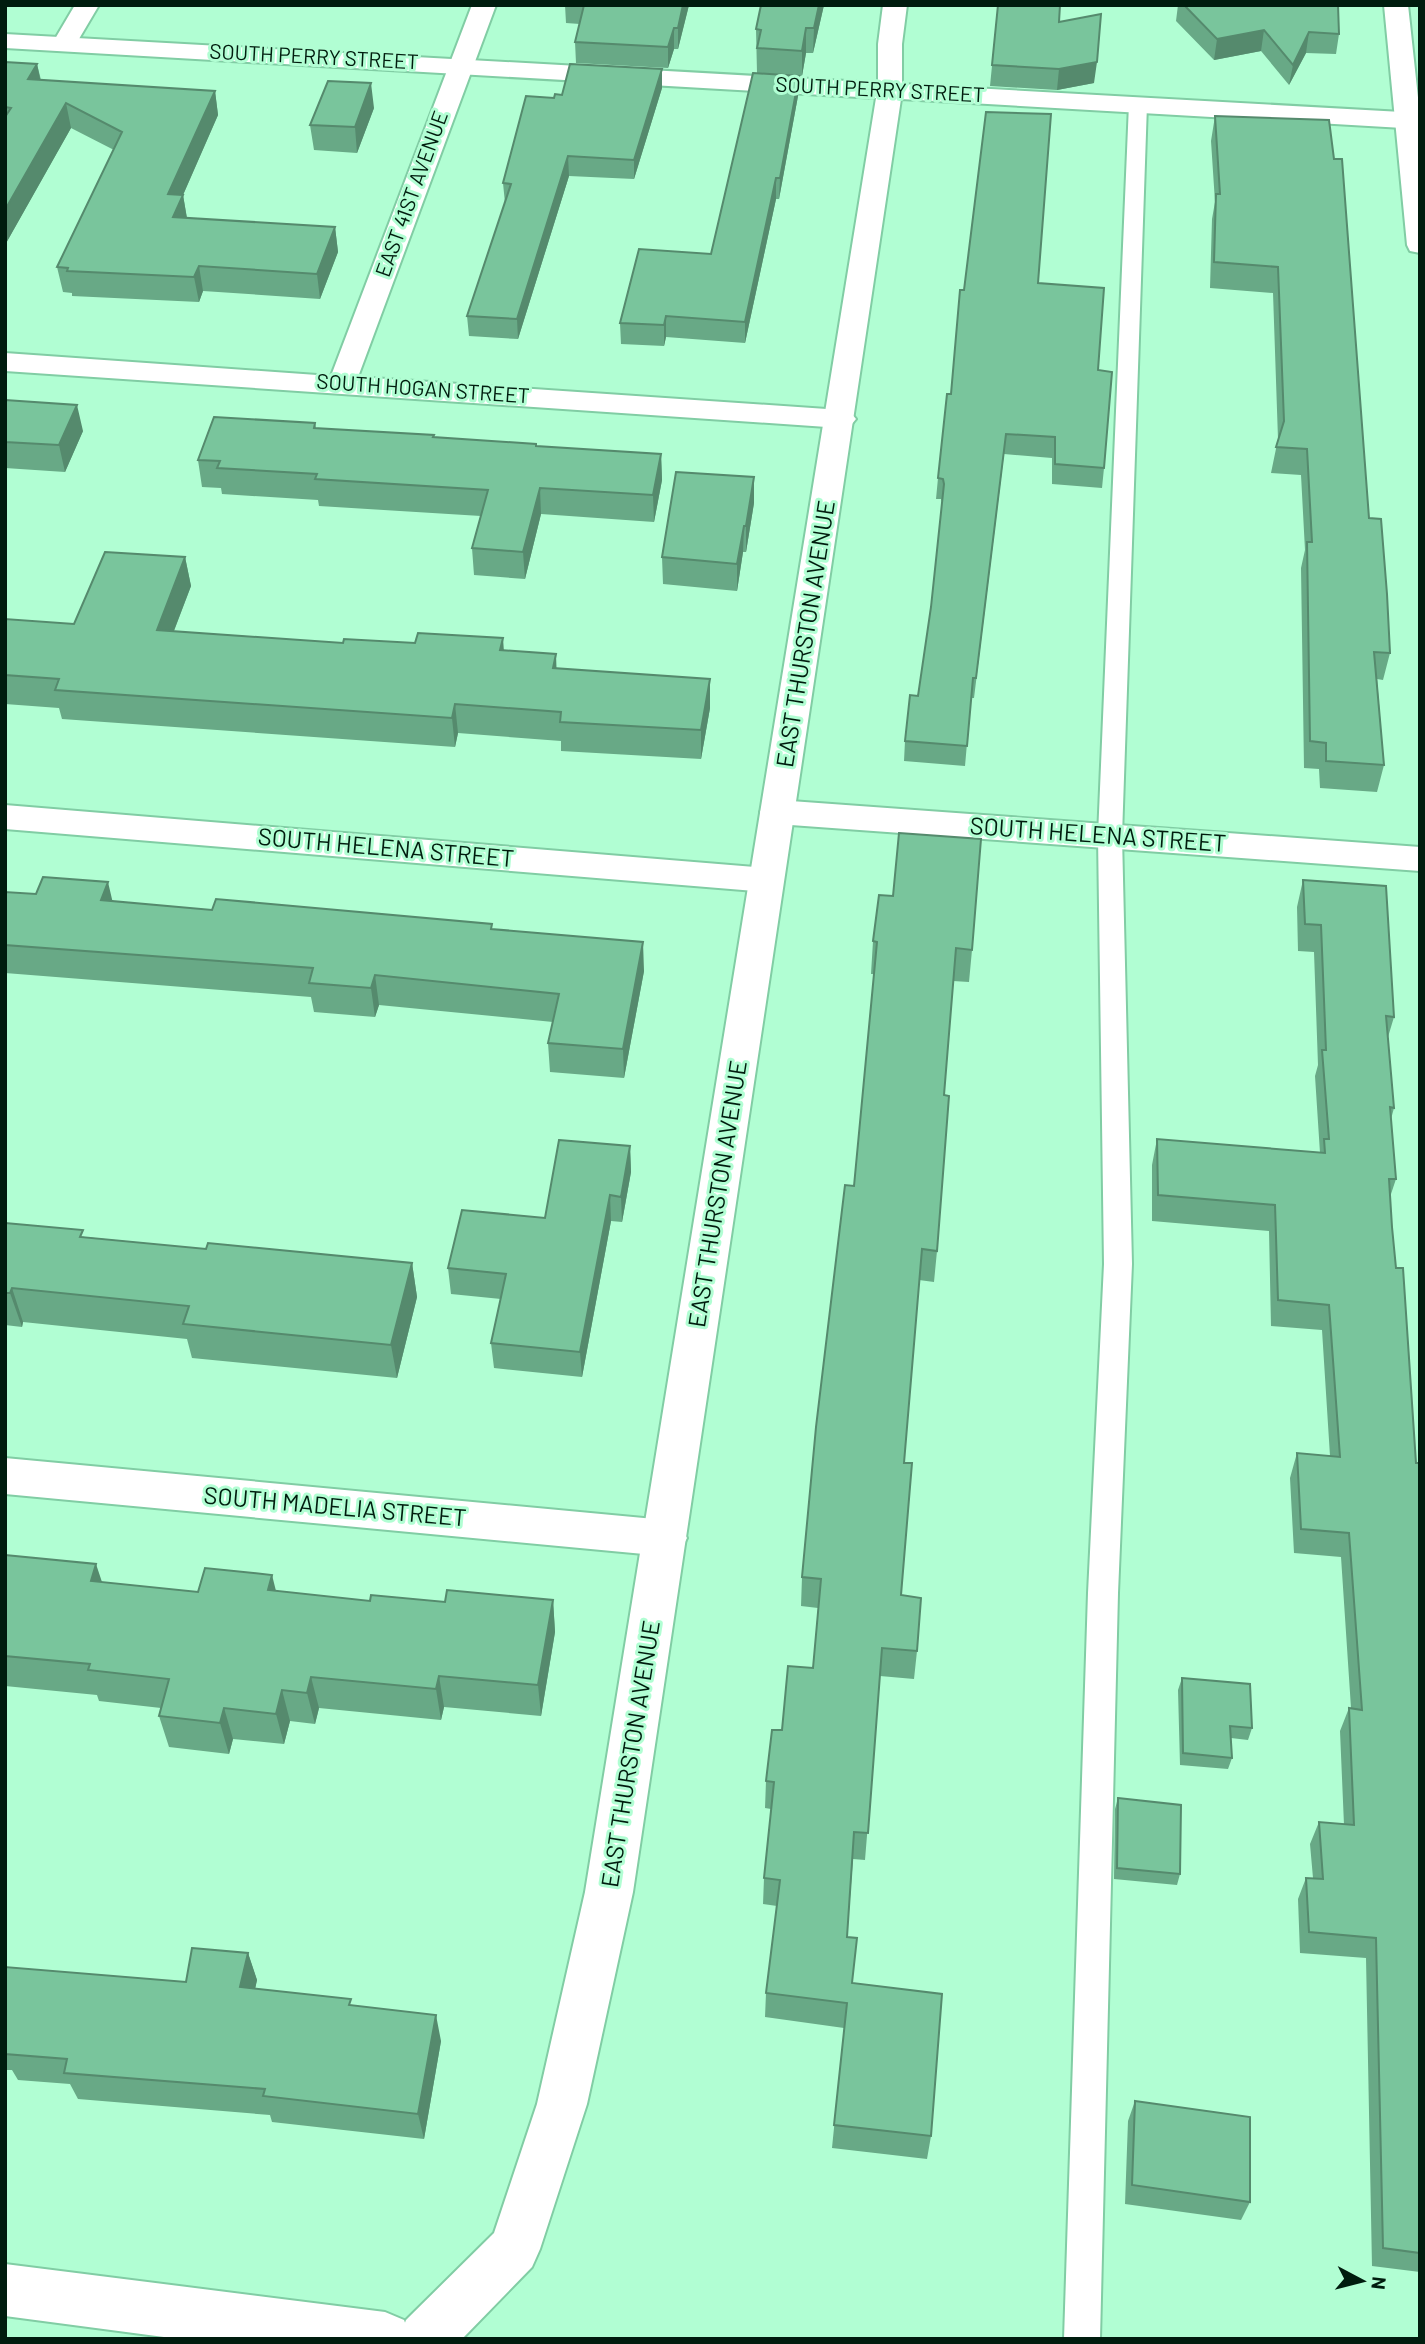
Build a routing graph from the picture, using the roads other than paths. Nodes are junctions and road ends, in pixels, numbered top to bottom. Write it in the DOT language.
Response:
graph roads {
  1 [pos="87,5"];
  2 [pos="484,5"];
  3 [pos="895,5"];
  4 [pos="1396,5"];
  5 [pos="5,41"];
  6 [pos="64,44"];
  7 [pos="459,65"];
  8 [pos="890,90"];
  9 [pos="1138,104"];
  10 [pos="1413,120"];
  11 [pos="1420,245"];
  12 [pos="5,362"];
  13 [pos="342,383"];
  14 [pos="841,419"];
  15 [pos="777,812"];
  16 [pos="5,817"];
  17 [pos="1110,836"];
  18 [pos="1420,859"];
  19 [pos="766,880"];
  20 [pos="5,1476"];
  21 [pos="665,1538"];
  22 [pos="5,2290"];
  23 [pos="385,2339"];
  24 [pos="425,2339"];
  25 [pos="1082,2339"];
  1 -- 6 [label="street"];
  2 -- 7 [label="street, EAST 41ST AVENUE"];
  3 -- 8 [label="street, EAST THURSTON AVENUE"];
  4 -- 10 [label="street"];
  5 -- 6 [label="street, SOUTH PERRY STREET"];
  6 -- 7 [label="street, SOUTH PERRY STREET"];
  7 -- 8 [label="street, SOUTH PERRY STREET"];
  7 -- 13 [label="street, EAST 41ST AVENUE"];
  8 -- 9 [label="street, SOUTH PERRY STREET"];
  8 -- 14 [label="street, EAST THURSTON AVENUE"];
  9 -- 10 [label="street, SOUTH PERRY STREET"];
  9 -- 17 [label="lane"];
  10 -- 11 [label="street"];
  12 -- 13 [label="street, SOUTH HOGAN STREET"];
  13 -- 14 [label="street, SOUTH HOGAN STREET"];
  14 -- 15 [label="street, EAST THURSTON AVENUE"];
  15 -- 17 [label="street, SOUTH HELENA STREET"];
  15 -- 19 [label="street, EAST THURSTON AVENUE"];
  16 -- 19 [label="street, SOUTH HELENA STREET"];
  17 -- 18 [label="street, SOUTH HELENA STREET"];
  17 -- 25 [label="lane"];
  19 -- 21 [label="street, EAST THURSTON AVENUE"];
  20 -- 21 [label="street, SOUTH MADELIA STREET"];
  21 -- 24 [label="street, EAST THURSTON AVENUE"];
  22 -- 23 [label="street"];
}
